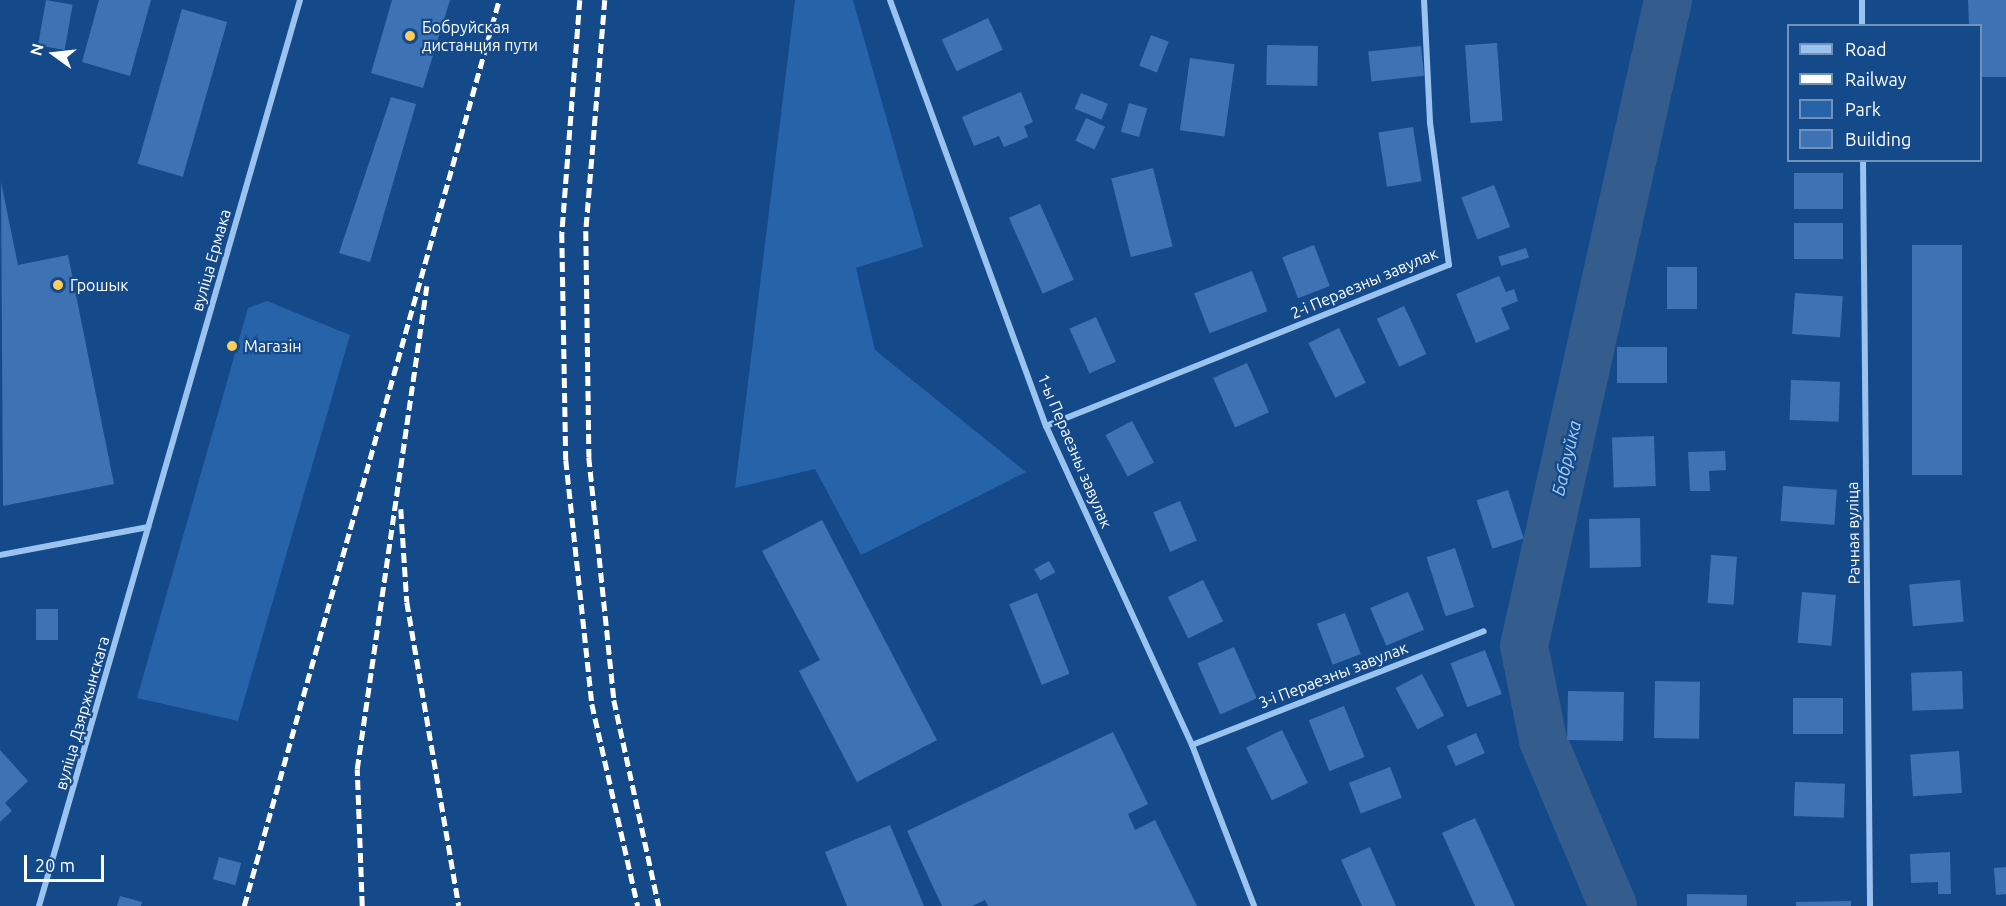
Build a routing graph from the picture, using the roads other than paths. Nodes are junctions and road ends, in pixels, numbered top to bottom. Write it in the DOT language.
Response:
graph roads {
  1 [pos="300,0"];
  2 [pos="890,0"];
  3 [pos="1424,0"];
  4 [pos="1862,0"];
  5 [pos="1862,24"];
  6 [pos="1863,162"];
  7 [pos="1046,426"];
  8 [pos="148,527"];
  9 [pos="0,555"];
  10 [pos="1484,631"];
  11 [pos="1192,745"];
  12 [pos="39,906"];
  13 [pos="1254,906"];
  14 [pos="1870,906"];
  1 -- 8 [label="street, вуліца Ермака"];
  2 -- 7 [label="street, 1-ы Пераезны завулак"];
  3 -- 7 [label="street, 2-і Пераезны завулак"];
  4 -- 5 [label="street"];
  6 -- 14 [label="street, Рачная вуліца"];
  7 -- 11 [label="street, 1-ы Пераезны завулак"];
  8 -- 9 [label="street"];
  8 -- 12 [label="street, вуліца Дзяржынскага"];
  10 -- 11 [label="street, 3-і Пераезны завулак"];
  11 -- 13 [label="street, 1-ы Пераезны завулак"];
}
